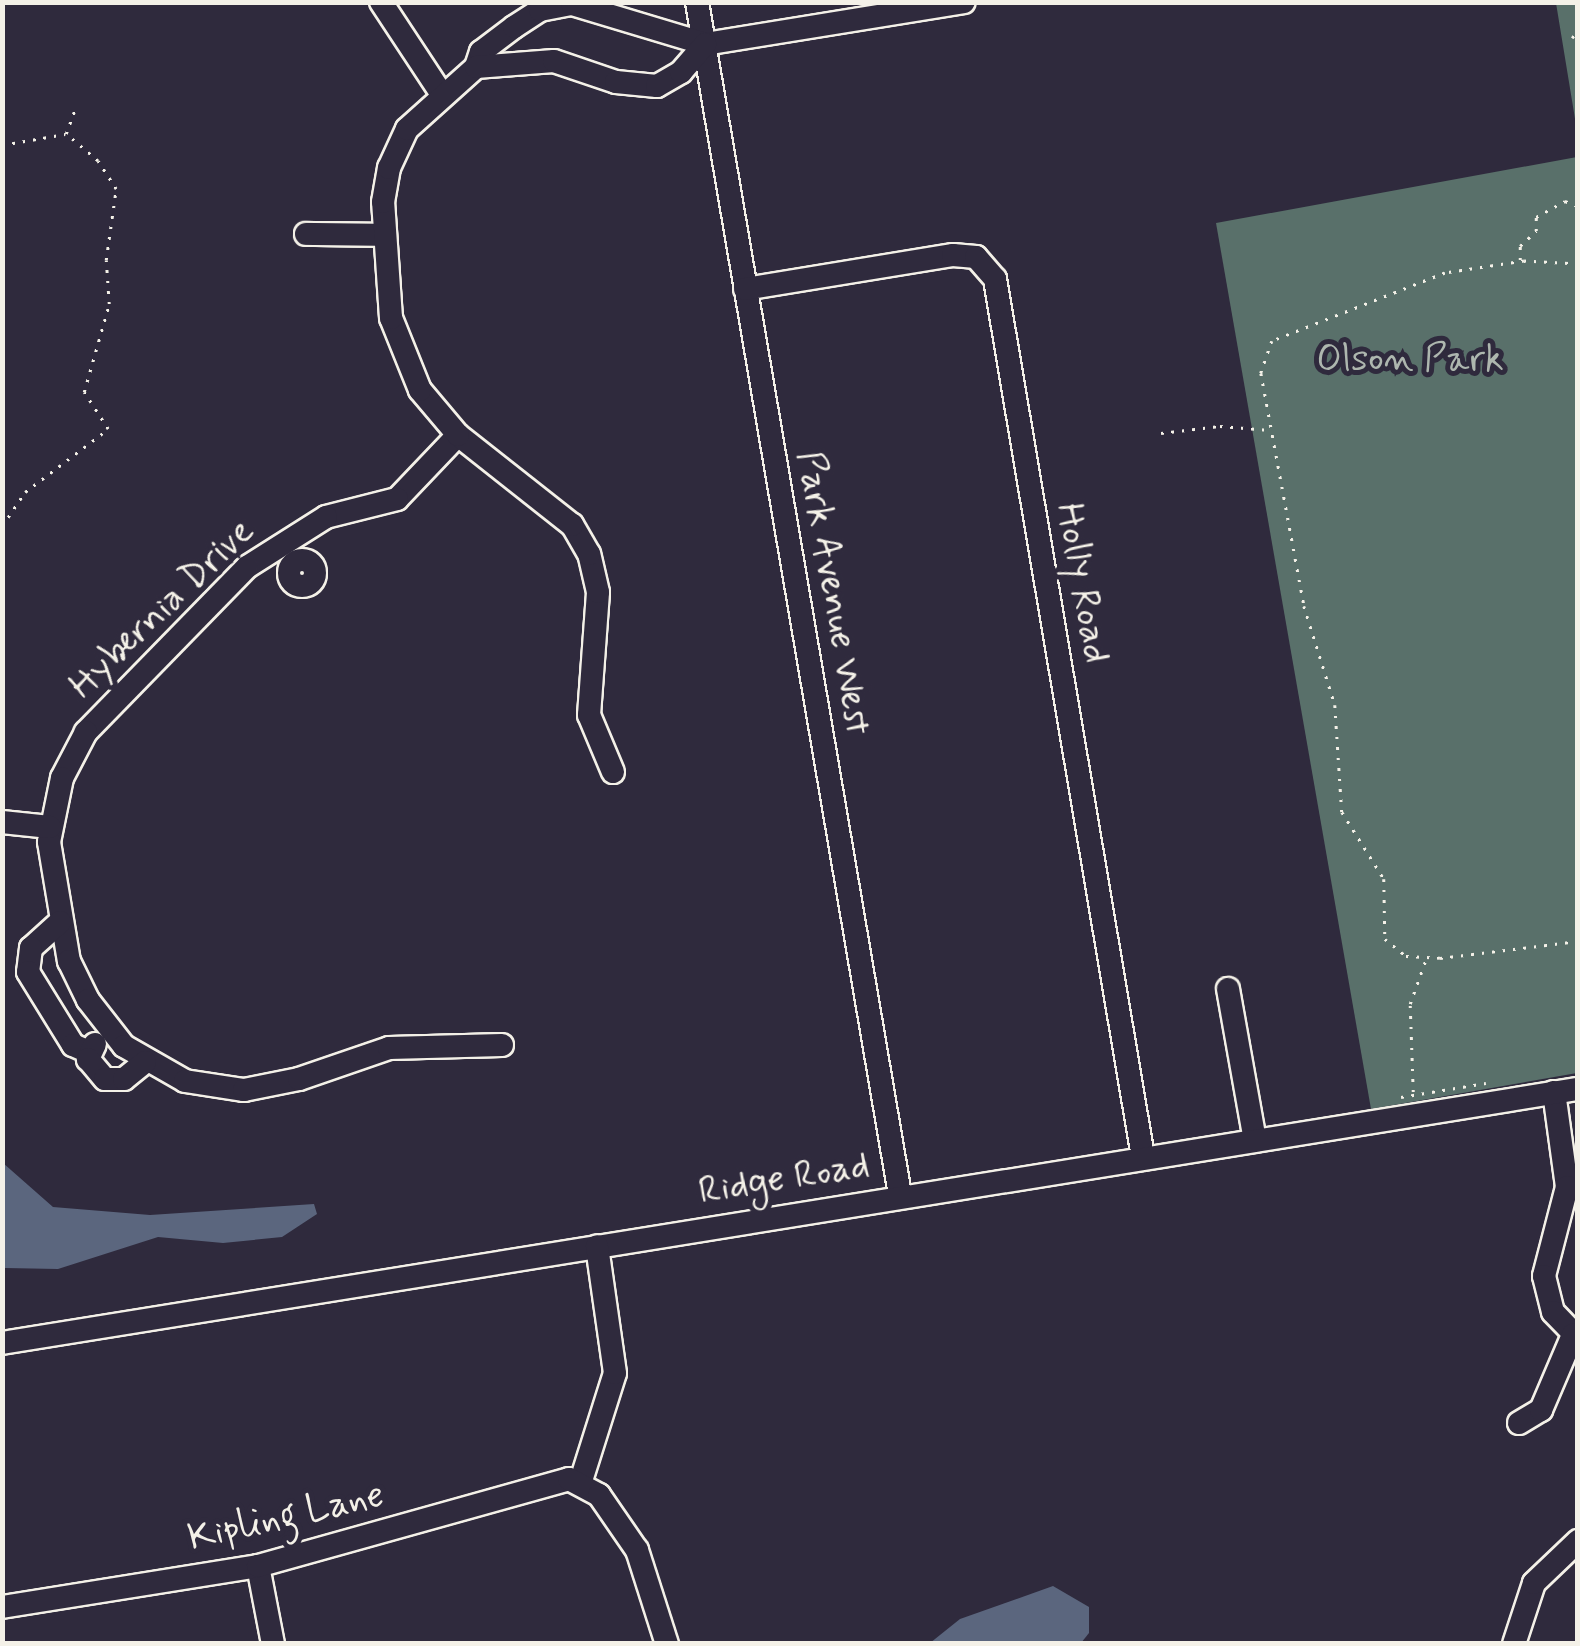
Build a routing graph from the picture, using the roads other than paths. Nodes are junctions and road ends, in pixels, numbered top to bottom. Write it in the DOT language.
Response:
graph roads {
  1 [pos="382,2"];
  2 [pos="698,2"];
  3 [pos="964,2"];
  4 [pos="572,4"];
  5 [pos="514,27"];
  6 [pos="704,44"];
  7 [pos="526,59"];
  8 [pos="476,67"];
  9 [pos="647,83"];
  10 [pos="441,93"];
  11 [pos="714,104"];
  12 [pos="306,234"];
  13 [pos="384,235"];
  14 [pos="745,289"];
  15 [pos="458,434"];
  16 [pos="248,566"];
  17 [pos="290,575"];
  18 [pos="613,772"];
  19 [pos="2,822"];
  20 [pos="50,827"];
  21 [pos="60,922"];
  22 [pos="1228,989"];
  23 [pos="108,1030"];
  24 [pos="502,1045"];
  25 [pos="89,1052"];
  26 [pos="145,1062"];
  27 [pos="1566,1090"];
  28 [pos="1254,1140"];
  29 [pos="1144,1157"];
  30 [pos="900,1196"];
  31 [pos="597,1246"];
  32 [pos="1576,1337"];
  33 [pos="2,1343"];
  34 [pos="1518,1424"];
  35 [pos="580,1484"];
  36 [pos="1578,1541"];
  37 [pos="258,1566"];
  38 [pos="2,1607"];
  39 [pos="273,1644"];
  40 [pos="667,1644"];
  41 [pos="1514,1644"];
  1 -- 10 [label="street"];
  2 -- 6 [label="street, Park Avenue West"];
  3 -- 6 [label="street"];
  4 -- 5 [label="street"];
  4 -- 6 [label="street"];
  5 -- 7 [label="street"];
  5 -- 8 [label="street"];
  6 -- 9 [label="street"];
  6 -- 11 [label="street, Park Avenue West"];
  7 -- 8 [label="street"];
  7 -- 9 [label="street"];
  8 -- 10 [label="street"];
  9 -- 11 [label="street"];
  10 -- 13 [label="street"];
  11 -- 14 [label="street, Park Avenue West"];
  12 -- 13 [label="street"];
  13 -- 15 [label="street"];
  14 -- 29 [label="street, Holly Road"];
  14 -- 30 [label="street, Park Avenue West"];
  15 -- 16 [label="street, Hybernia Drive"];
  15 -- 18 [label="street"];
  16 -- 17 [label="street"];
  16 -- 20 [label="street, Hybernia Drive"];
  19 -- 20 [label="street"];
  20 -- 21 [label="street, Hybernia Drive"];
  21 -- 23 [label="street, Hybernia Drive"];
  21 -- 25 [label="street"];
  22 -- 28 [label="street"];
  23 -- 25 [label="street"];
  23 -- 26 [label="street"];
  24 -- 26 [label="street"];
  25 -- 26 [label="street"];
  27 -- 28 [label="street, Ridge Road"];
  27 -- 32 [label="street"];
  28 -- 29 [label="street, Ridge Road"];
  29 -- 30 [label="street, Ridge Road"];
  30 -- 31 [label="street, Ridge Road"];
  31 -- 33 [label="street, Ridge Road"];
  31 -- 35 [label="street"];
  32 -- 34 [label="street"];
  35 -- 37 [label="street, Kipling Lane"];
  35 -- 40 [label="street"];
  36 -- 41 [label="street"];
  37 -- 38 [label="street, Kipling Lane"];
  37 -- 39 [label="street"];
}
